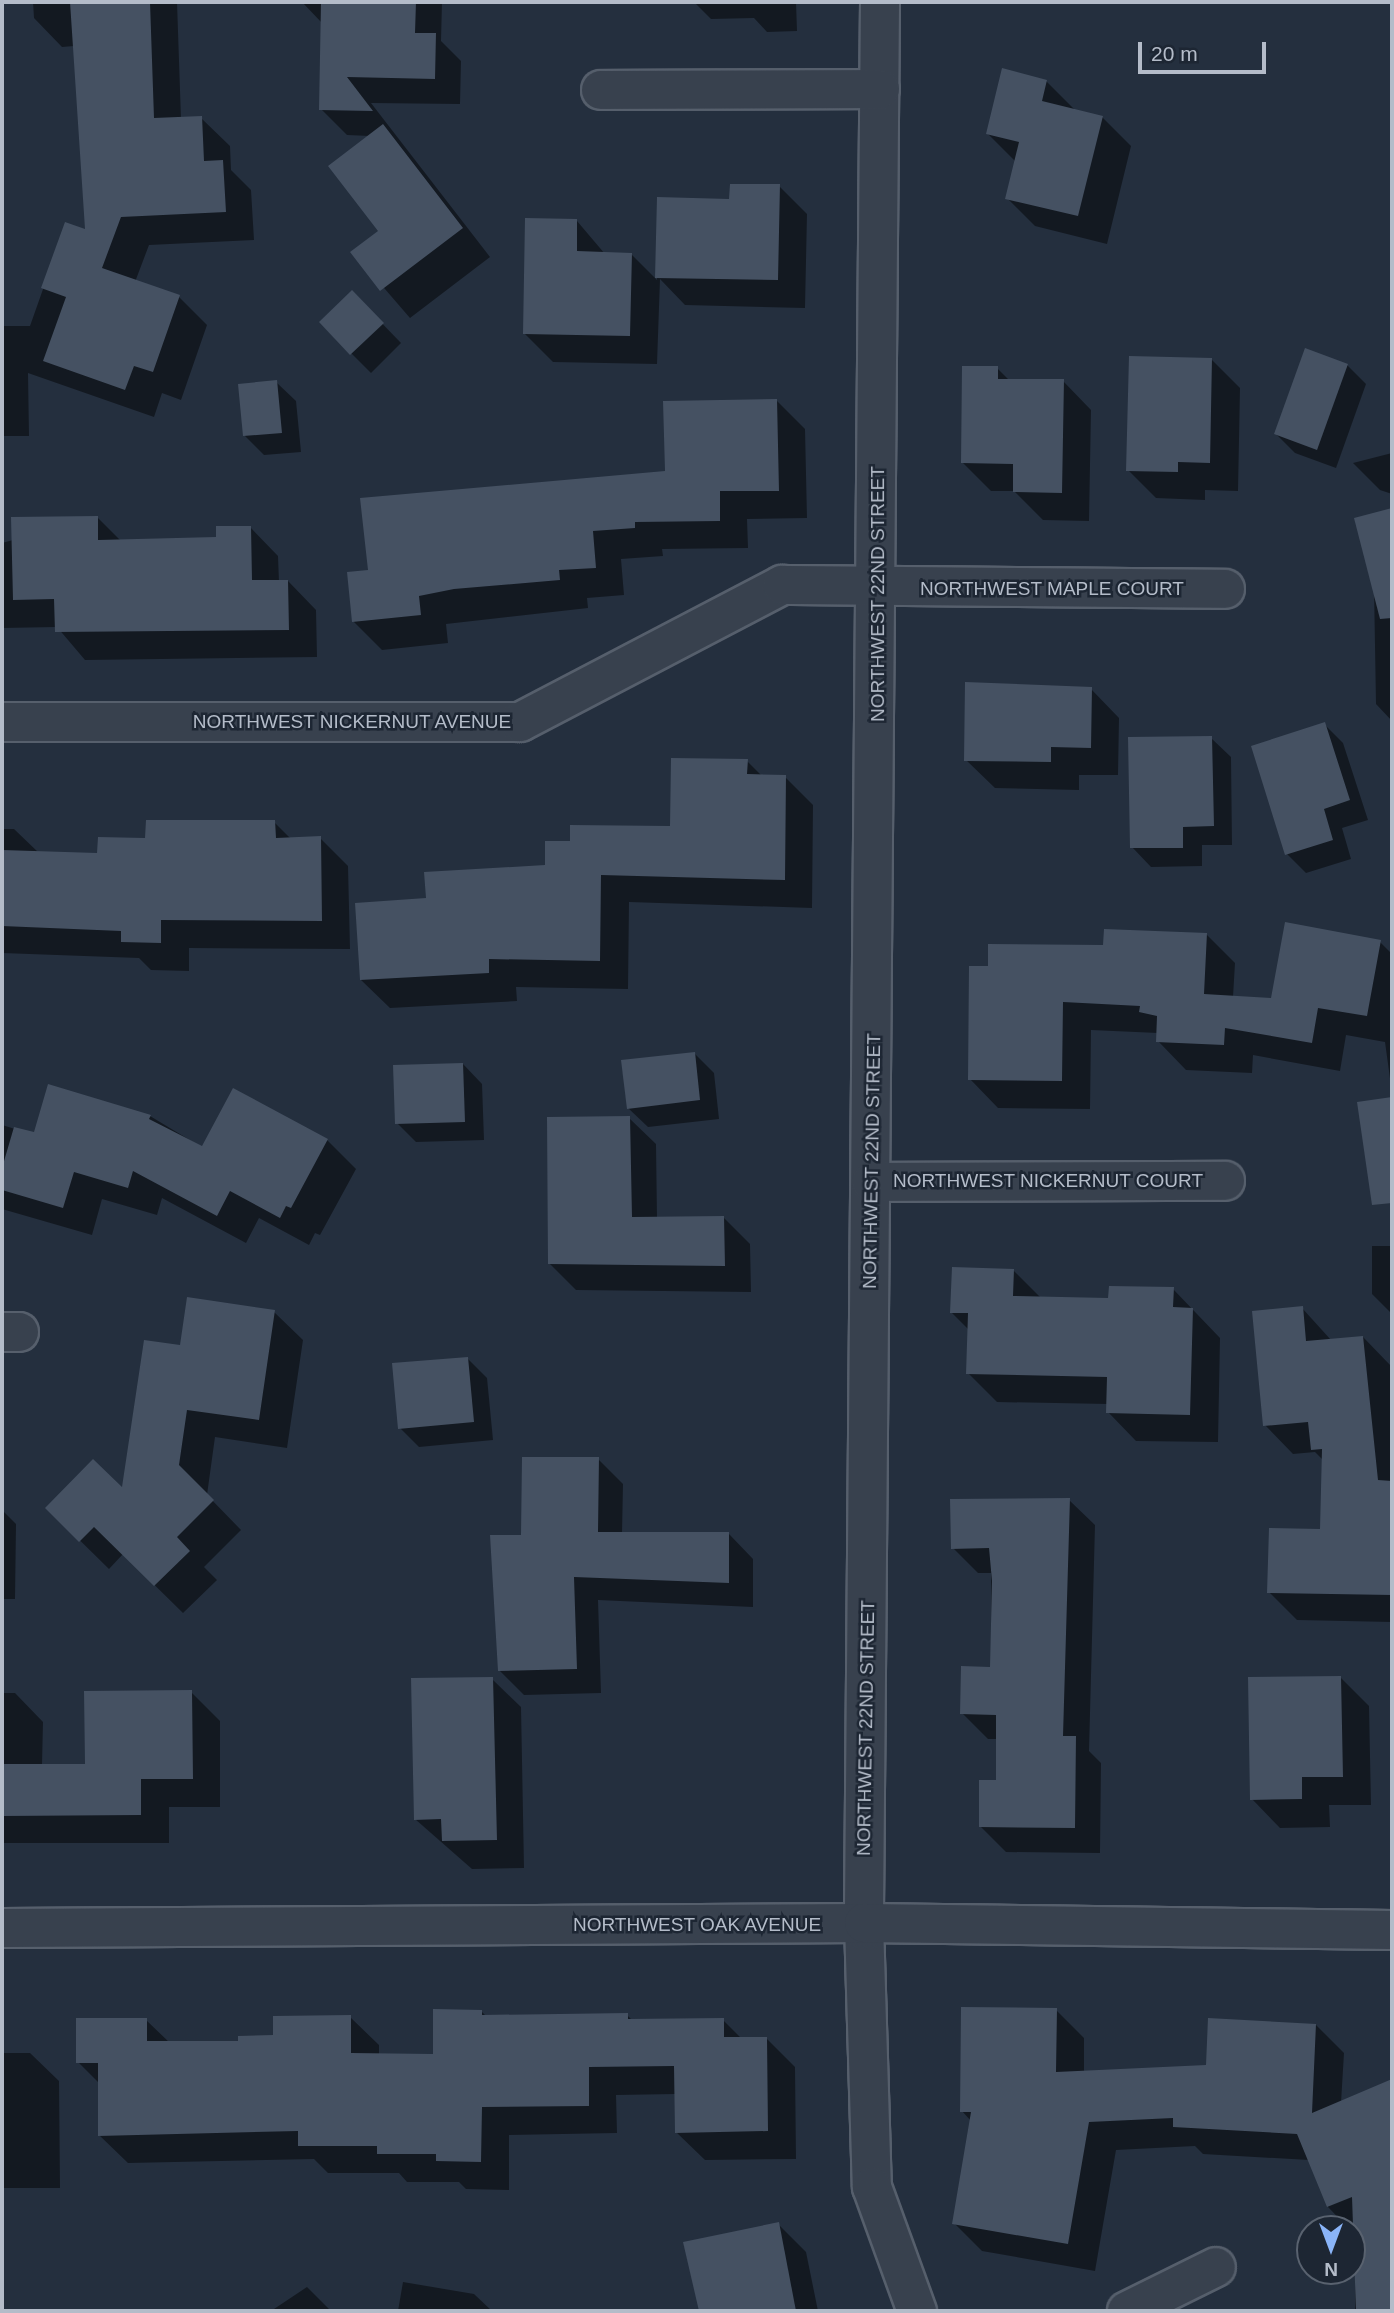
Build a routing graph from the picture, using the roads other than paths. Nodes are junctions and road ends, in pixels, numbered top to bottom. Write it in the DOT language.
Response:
graph roads {
  1 [pos="880,2"];
  2 [pos="600,89"];
  3 [pos="880,89"];
  4 [pos="878,589"];
  5 [pos="1225,589"];
  6 [pos="2,722"];
  7 [pos="1225,1181"];
  8 [pos="871,1182"];
  9 [pos="864,1923"];
  10 [pos="2,1927"];
  11 [pos="1392,1930"];
  12 [pos="1216,2267"];
  13 [pos="917,2311"];
  14 [pos="1127,2311"];
  1 -- 3 [label="street, NORTHWEST 22ND STREET"];
  2 -- 3 [label="street"];
  3 -- 4 [label="street, NORTHWEST 22ND STREET"];
  4 -- 5 [label="street, NORTHWEST MAPLE COURT"];
  4 -- 6 [label="street, NORTHWEST NICKERNUT AVENUE"];
  4 -- 8 [label="street, NORTHWEST 22ND STREET"];
  7 -- 8 [label="street, NORTHWEST NICKERNUT COURT"];
  8 -- 9 [label="street, NORTHWEST 22ND STREET"];
  9 -- 10 [label="street, NORTHWEST OAK AVENUE"];
  9 -- 11 [label="street, NORTHWEST OAK AVENUE"];
  9 -- 13 [label="street, NORTHWEST 22ND STREET"];
  12 -- 14 [label="street"];
}
